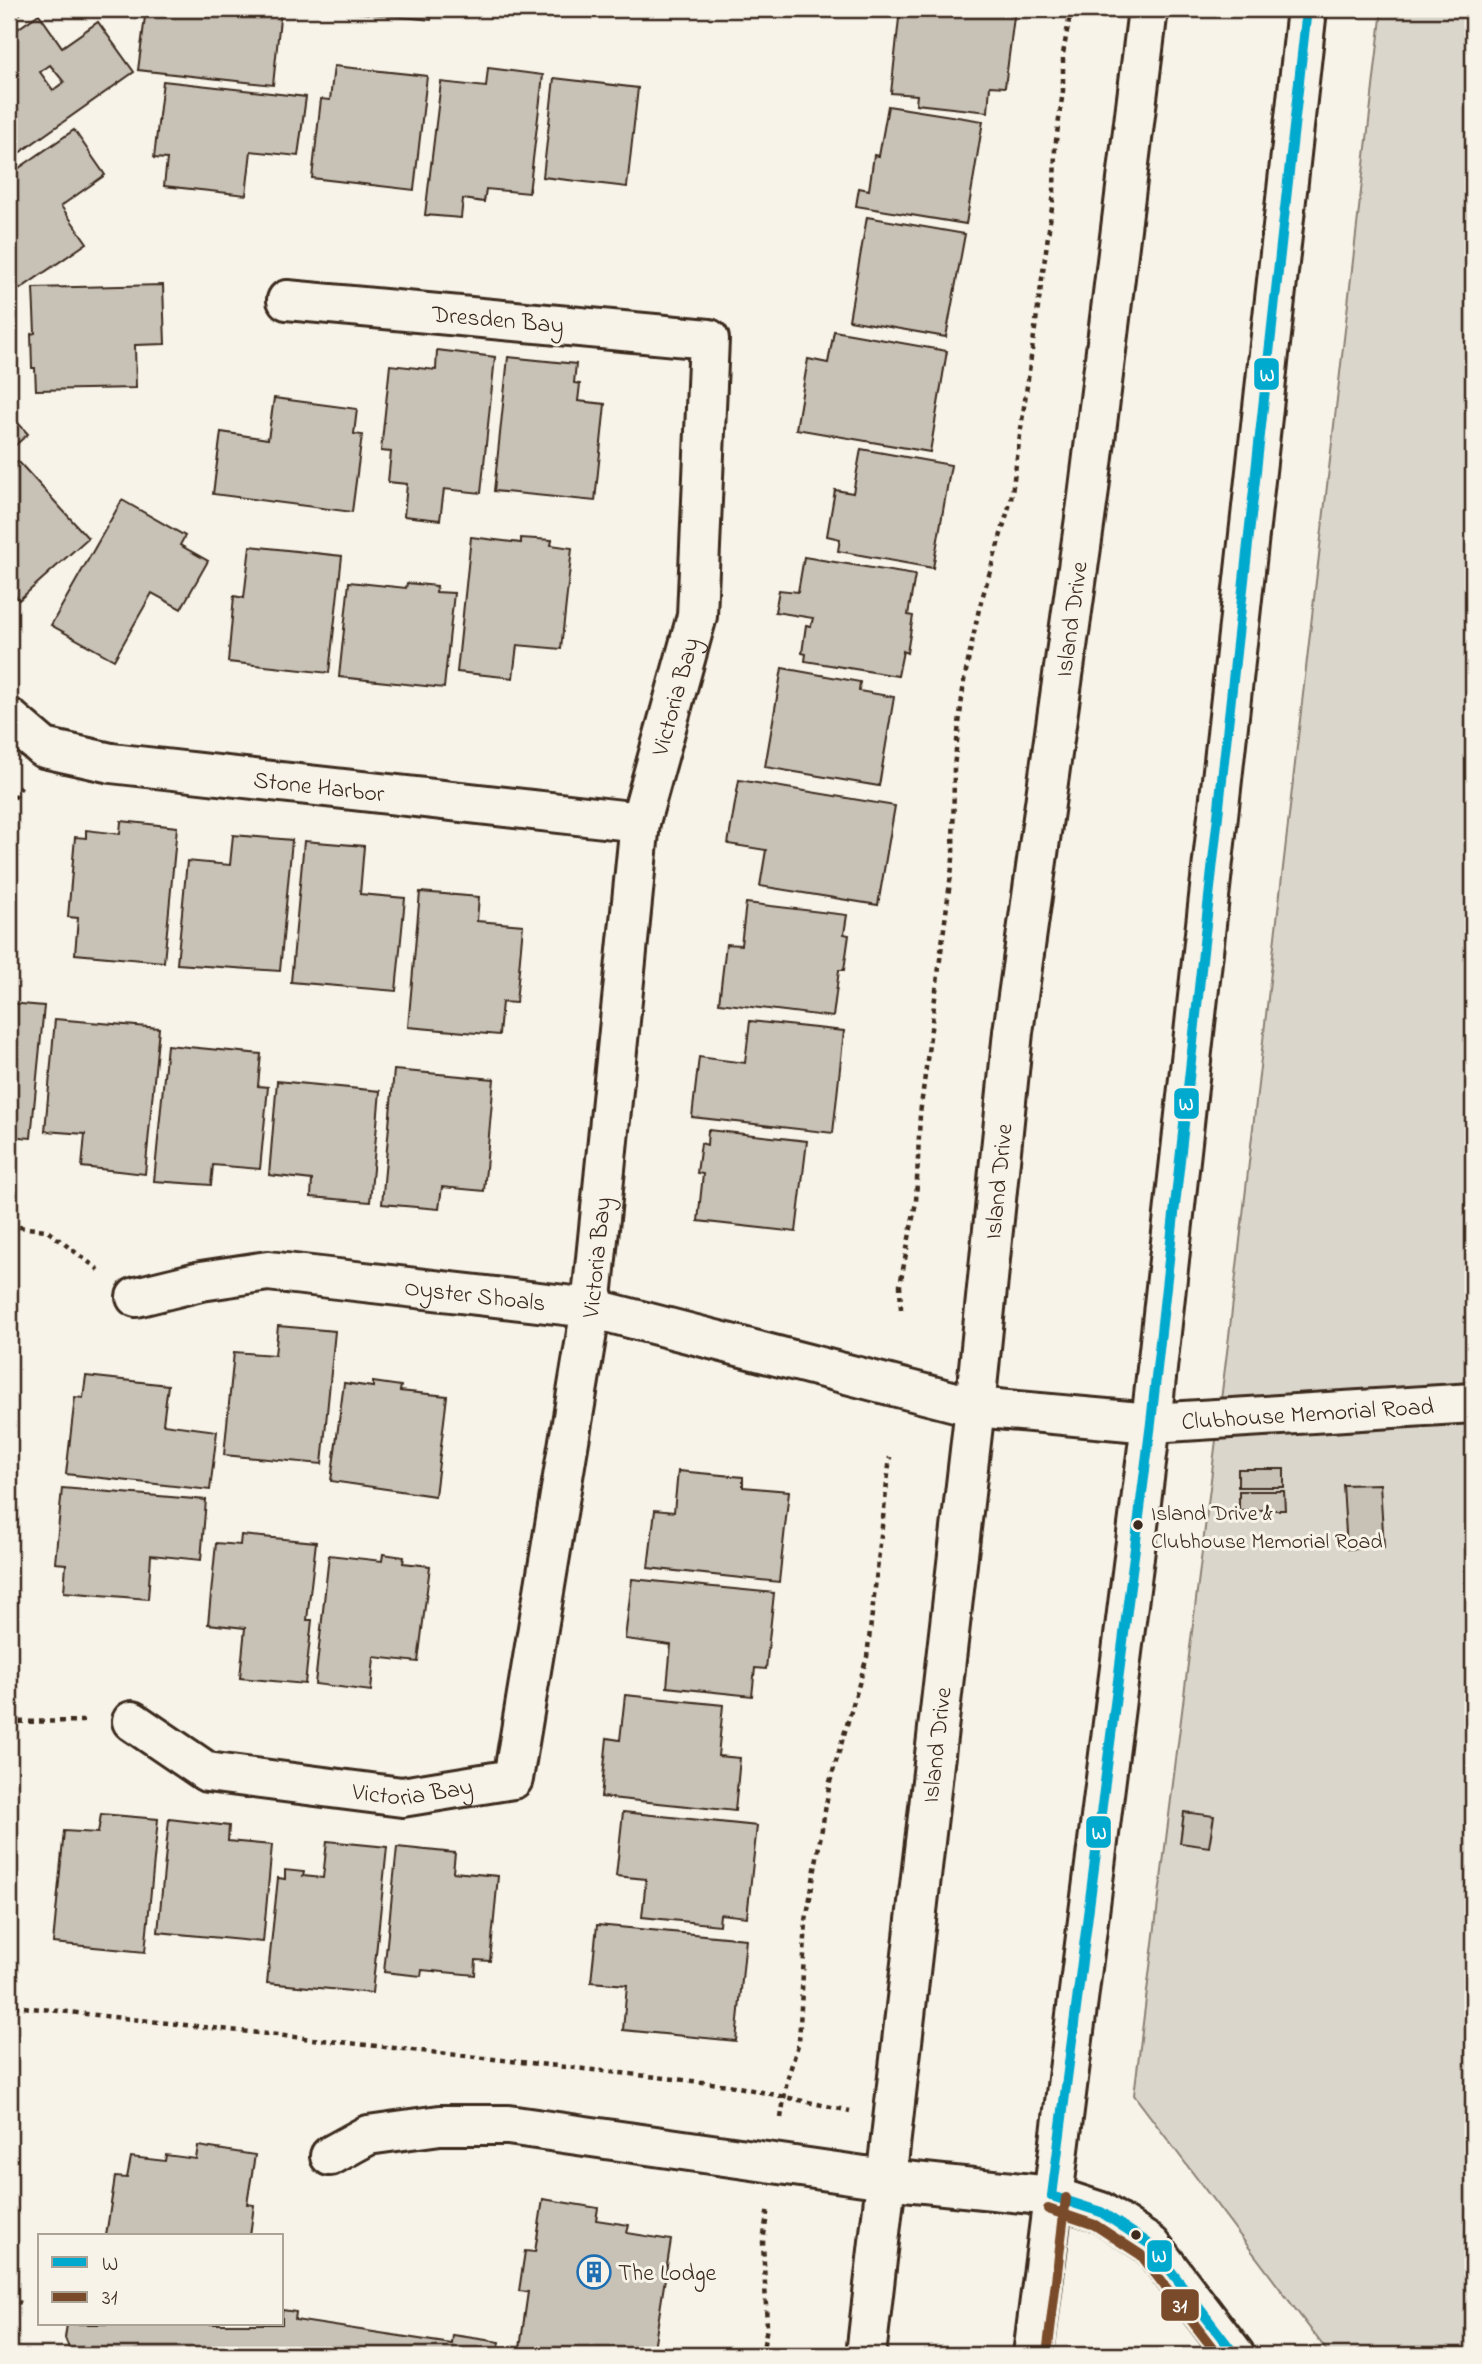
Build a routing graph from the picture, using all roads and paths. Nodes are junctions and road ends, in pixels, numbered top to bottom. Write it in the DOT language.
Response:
graph roads {
  1 [pos="1071,9"];
  2 [pos="1148,9"];
  3 [pos="1307,9"];
  4 [pos="287,300"];
  5 [pos="709,339"];
  6 [pos="9,718"];
  7 [pos="640,822"];
  8 [pos="9,1226"];
  9 [pos="136,1297"];
  10 [pos="591,1308"];
  11 [pos="901,1309"];
  12 [pos="1473,1403"];
  13 [pos="975,1407"];
  14 [pos="1151,1423"];
  15 [pos="890,1457"];
  16 [pos="132,1721"];
  17 [pos="9,1722"];
  18 [pos="9,1972"];
  19 [pos="14,2006"];
  20 [pos="9,2070"];
  21 [pos="785,2097"];
  22 [pos="892,2120"];
  23 [pos="330,2157"];
  24 [pos="775,2164"];
  25 [pos="885,2179"];
  26 [pos="1052,2196"];
  27 [pos="9,2298"];
  28 [pos="21,2303"];
  29 [pos="762,2355"];
  30 [pos="866,2355"];
  31 [pos="1033,2355"];
  32 [pos="1235,2355"];
  1 -- 11 [label="path"];
  2 -- 13 [label="main road, Island Drive"];
  3 -- 14 [label="main road"];
  4 -- 5 [label="main road, Dresden Bay"];
  5 -- 7 [label="main road, Victoria Bay"];
  6 -- 7 [label="main road, Stone Harbor"];
  7 -- 10 [label="main road, Victoria Bay"];
  8 -- 9 [label="path"];
  9 -- 10 [label="main road, Oyster Shoals"];
  10 -- 13 [label="main road, Oyster Shoals"];
  10 -- 16 [label="main road, Victoria Bay"];
  12 -- 14 [label="main road, Clubhouse Memorial Road"];
  13 -- 14 [label="main road, Clubhouse Memorial Road"];
  13 -- 22 [label="main road, Island Drive"];
  14 -- 26 [label="main road"];
  15 -- 21 [label="path"];
  16 -- 17 [label="path"];
  18 -- 19 [label="path"];
  19 -- 20 [label="path"];
  19 -- 21 [label="path"];
  21 -- 22 [label="path"];
  21 -- 24 [label="path"];
  22 -- 25 [label="main road, Island Drive"];
  23 -- 24 [label="main road"];
  24 -- 25 [label="main road"];
  24 -- 29 [label="path"];
  25 -- 26 [label="main road"];
  25 -- 30 [label="main road, Island Drive"];
  26 -- 31 [label="main road"];
  26 -- 32 [label="main road"];
  27 -- 28 [label="path"];
}
